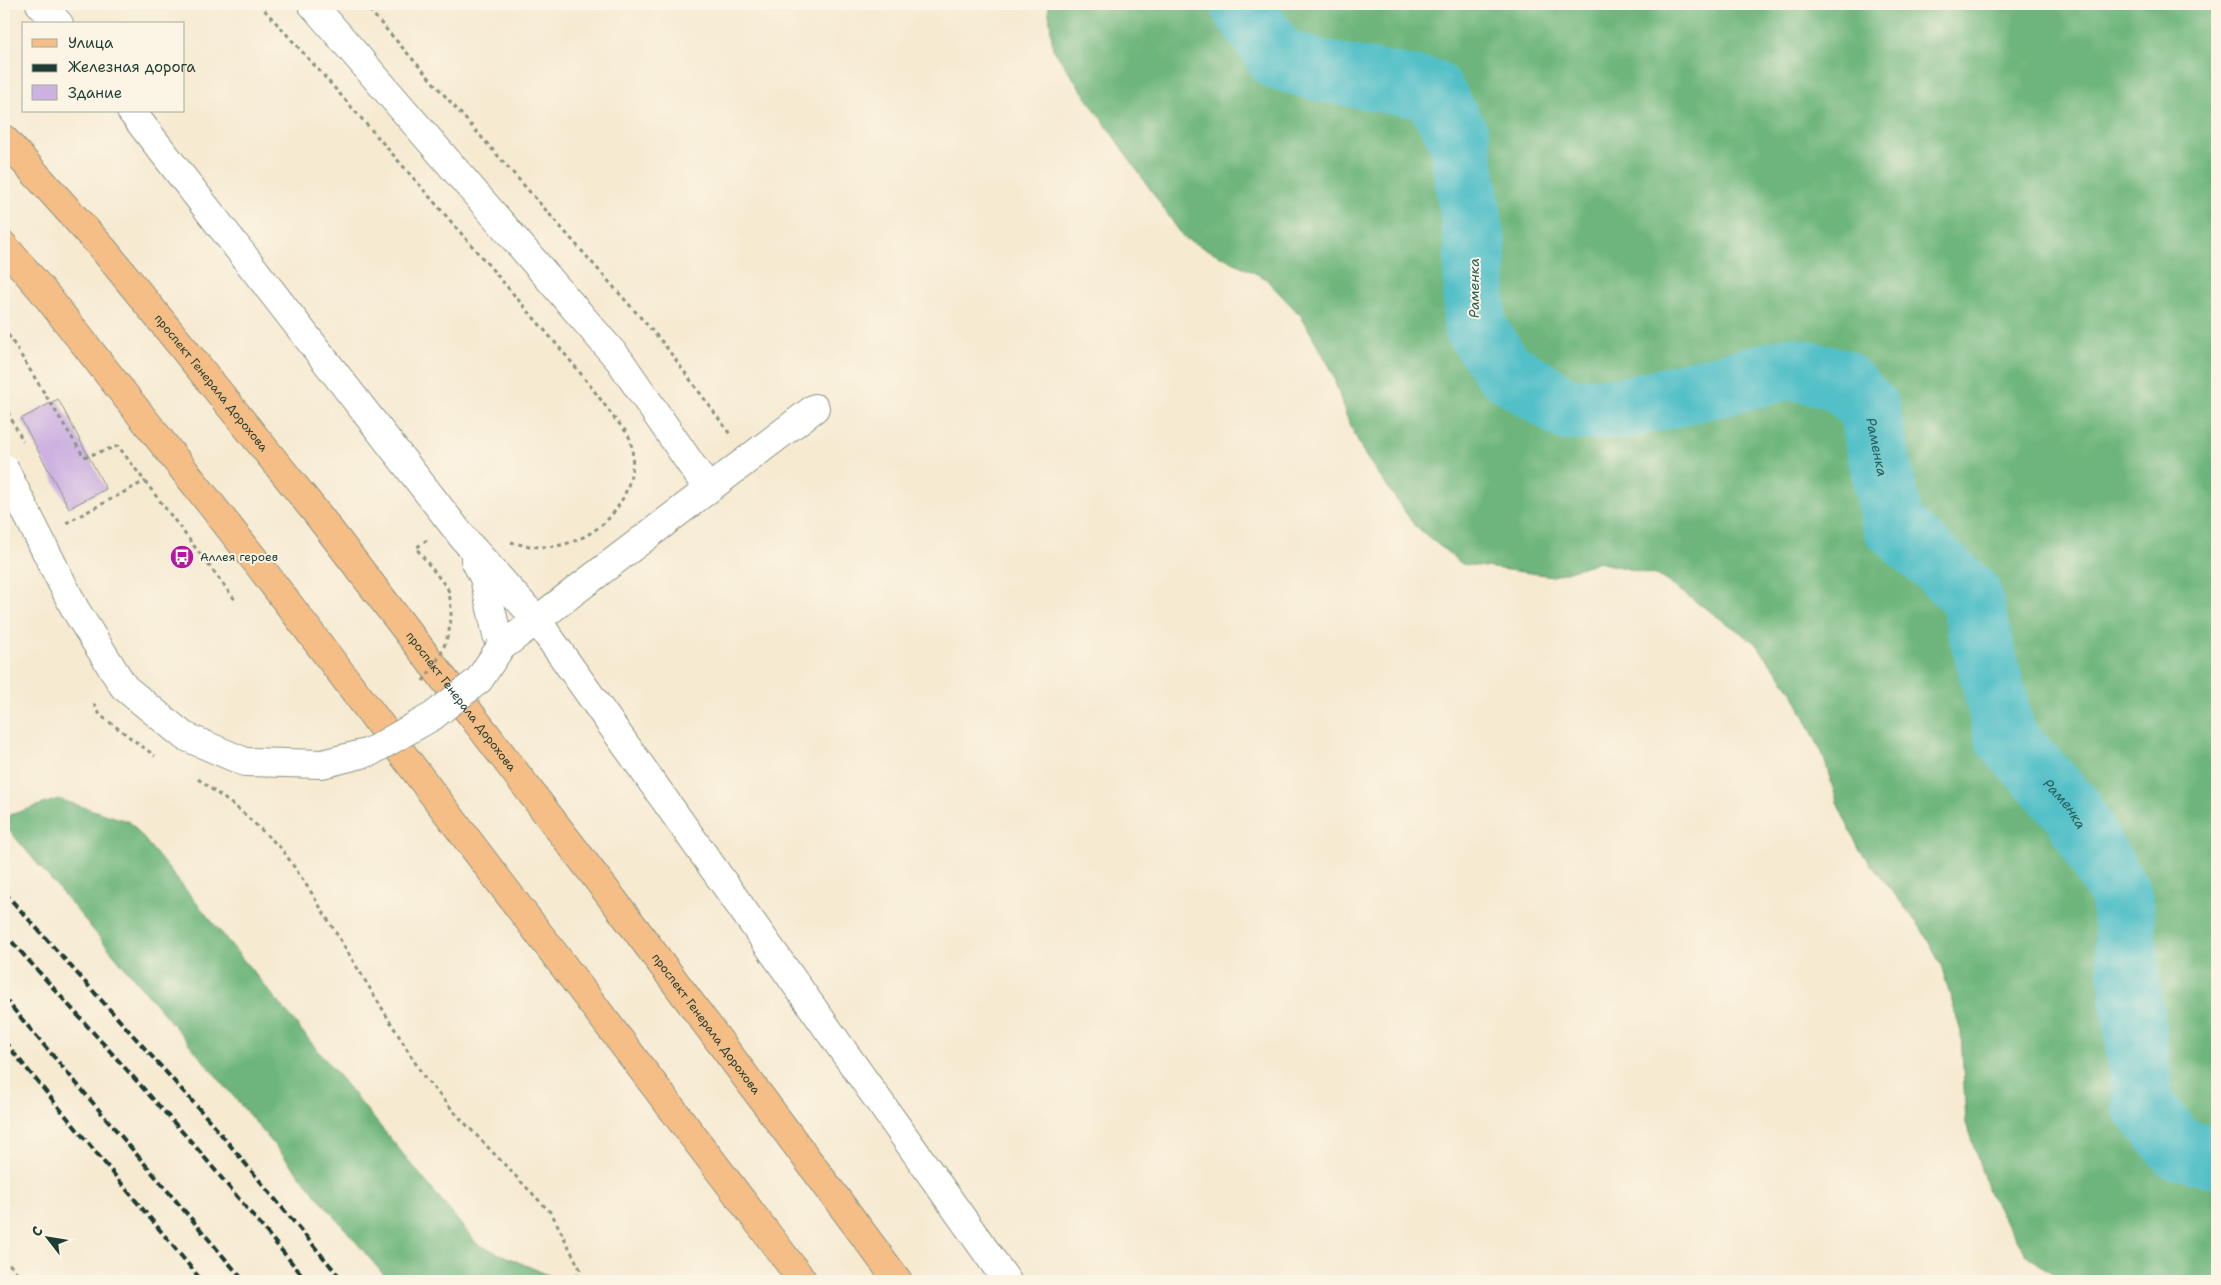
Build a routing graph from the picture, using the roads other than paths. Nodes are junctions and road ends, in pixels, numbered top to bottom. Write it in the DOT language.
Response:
graph roads {
  1 [pos="40,4"];
  2 [pos="312,4"];
  3 [pos="57,22"];
  4 [pos="132,112"];
  5 [pos="4,138"];
  6 [pos="4,246"];
  7 [pos="815,408"];
  8 [pos="4,468"];
  9 [pos="708,489"];
  10 [pos="464,539"];
  11 [pos="536,620"];
  12 [pos="500,648"];
  13 [pos="803,1281"];
  14 [pos="898,1281"];
  15 [pos="1007,1281"];
  1 -- 3 [label="street"];
  2 -- 9 [label="street"];
  4 -- 10 [label="street"];
  5 -- 14 [label="main road, проспект Генерала Дорохова"];
  6 -- 13 [label="main road"];
  7 -- 9 [label="street"];
  8 -- 12 [label="street, bridge"];
  9 -- 11 [label="street"];
  10 -- 11 [label="street"];
  10 -- 12 [label="street"];
  11 -- 12 [label="street"];
  11 -- 15 [label="street"];
}
